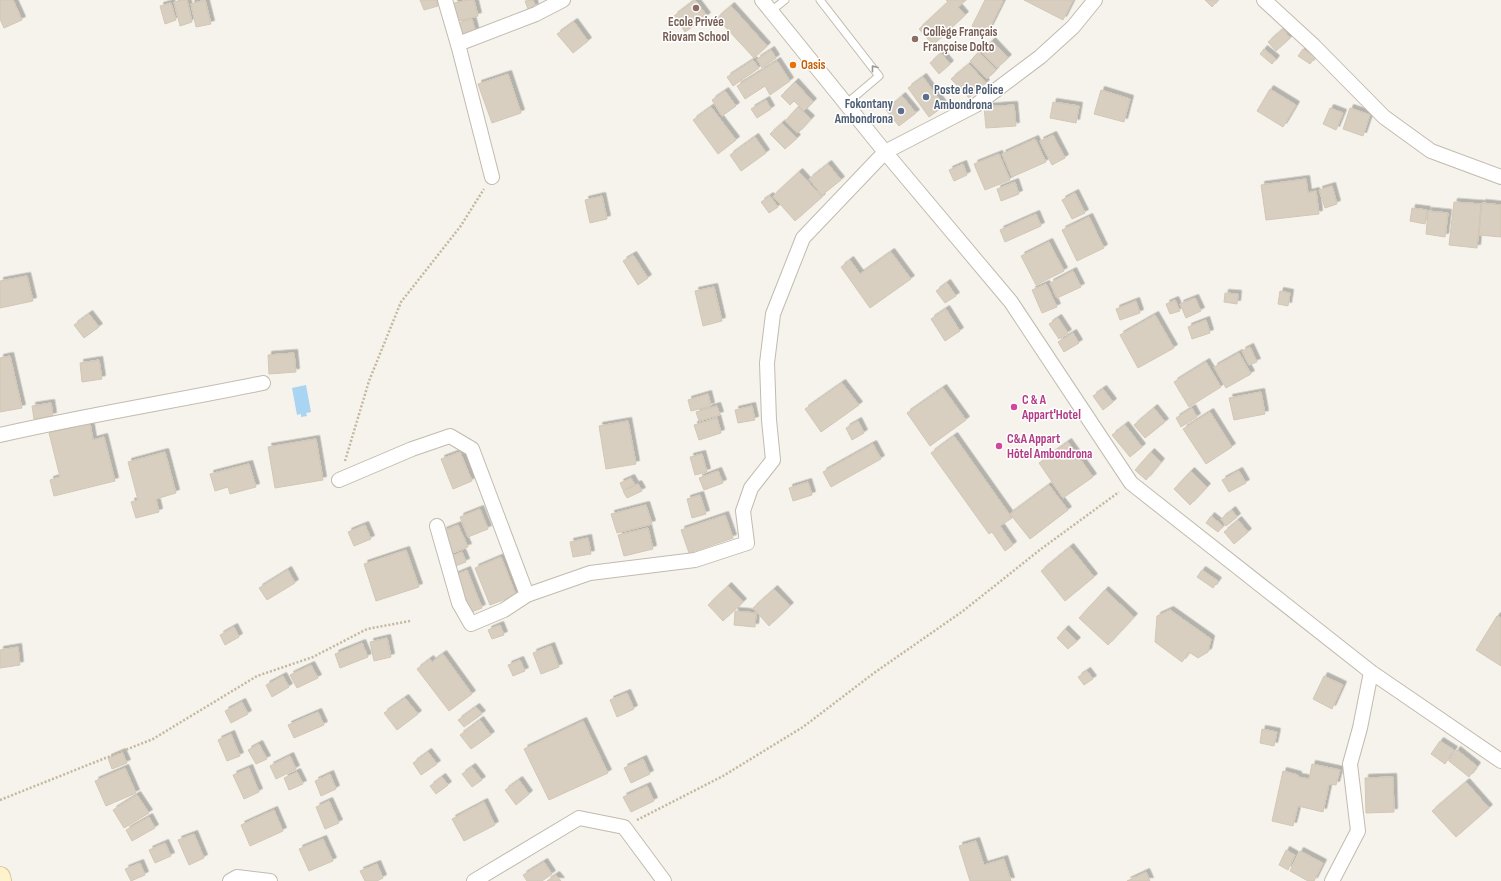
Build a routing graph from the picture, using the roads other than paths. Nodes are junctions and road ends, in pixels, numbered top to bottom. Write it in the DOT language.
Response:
graph roads {
  1 [pos="445,0"];
  2 [pos="563,0"];
  3 [pos="762,0"];
  4 [pos="785,0"];
  5 [pos="820,0"];
  6 [pos="1095,0"];
  7 [pos="1264,0"];
  8 [pos="771,11"];
  9 [pos="458,44"];
  10 [pos="846,104"];
  11 [pos="885,152"];
  12 [pos="492,177"];
  13 [pos="1501,177"];
  14 [pos="263,382"];
  15 [pos="0,434"];
  16 [pos="339,480"];
  17 [pos="437,526"];
  18 [pos="527,595"];
  19 [pos="1371,672"];
  20 [pos="1501,761"];
  21 [pos="0,878"];
  22 [pos="1,881"];
  23 [pos="230,881"];
  24 [pos="270,881"];
  25 [pos="474,881"];
  26 [pos="664,881"];
  27 [pos="1332,881"];
  1 -- 9 [label="street"];
  2 -- 9 [label="street"];
  3 -- 8 [label="street"];
  4 -- 8 [label="lane"];
  10 -- 5 [label="lane, one-way"];
  6 -- 11 [label="street"];
  7 -- 13 [label="street"];
  8 -- 10 [label="street"];
  9 -- 12 [label="street"];
  10 -- 11 [label="street"];
  11 -- 18 [label="street"];
  11 -- 19 [label="street"];
  14 -- 15 [label="street"];
  16 -- 18 [label="street"];
  17 -- 18 [label="street"];
  19 -- 20 [label="street"];
  19 -- 27 [label="street"];
  21 -- 22 [label="street"];
  23 -- 24 [label="street"];
  25 -- 26 [label="street"];
}
